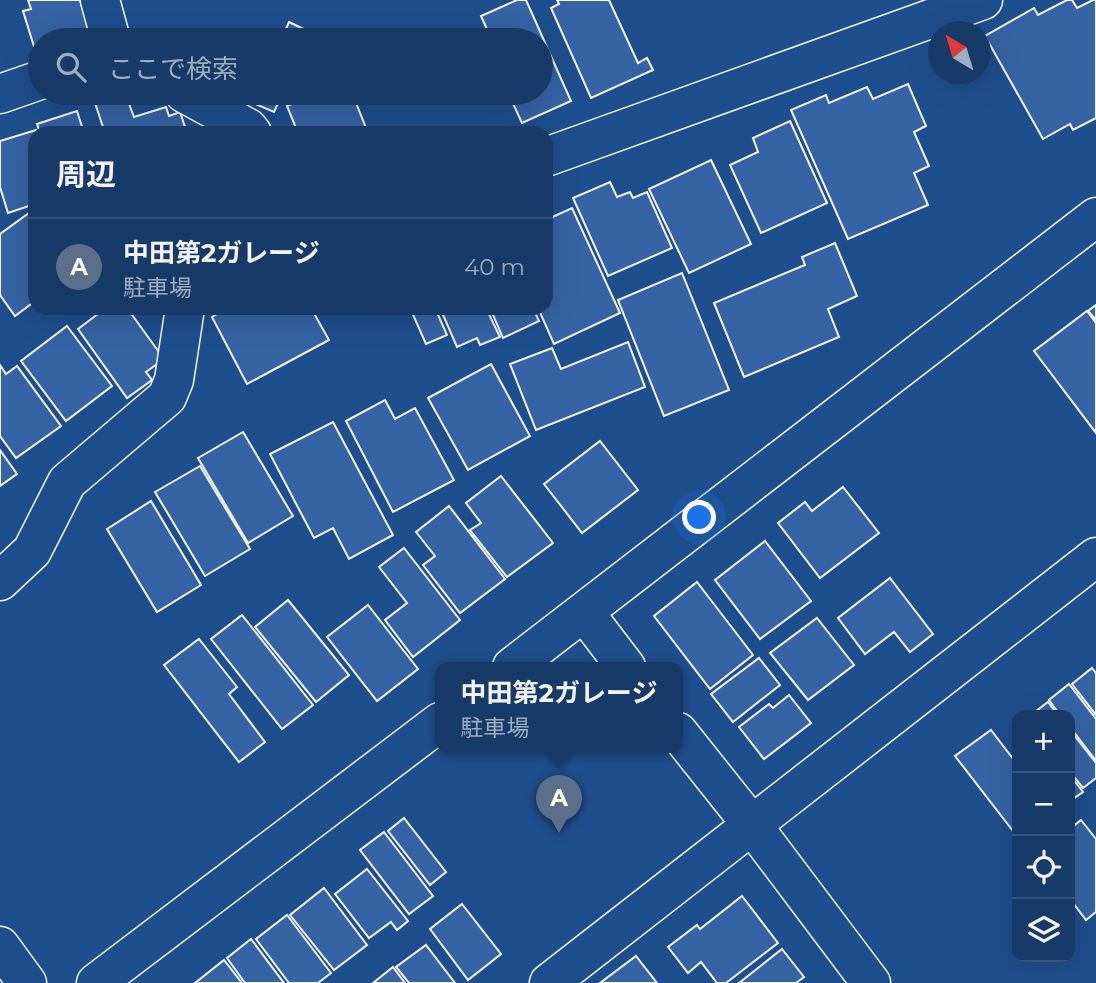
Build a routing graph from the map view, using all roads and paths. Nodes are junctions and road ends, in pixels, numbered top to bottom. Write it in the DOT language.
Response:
graph roads {
  1 [pos="100,0"];
  2 [pos="983,0"];
  3 [pos="108,28"];
  4 [pos="28,84"];
  5 [pos="0,93"];
  6 [pos="206,105"];
  7 [pos="244,126"];
  8 [pos="553,155"];
  9 [pos="1096,217"];
  10 [pos="184,315"];
  11 [pos="1096,557"];
  12 [pos="0,581"];
  13 [pos="584,612"];
  14 [pos="519,662"];
  15 [pos="622,662"];
  16 [pos="435,726"];
  17 [pos="683,738"];
  18 [pos="752,825"];
  19 [pos="0,946"];
  20 [pos="27,983"];
  21 [pos="96,983"];
  22 [pos="549,983"];
  23 [pos="871,983"];
  1 -- 3 [label="street"];
  2 -- 8 [label="street"];
  4 -- 5 [label="street"];
  6 -- 7 [label="street"];
  9 -- 13 [label="street"];
  10 -- 12 [label="street"];
  11 -- 18 [label="street"];
  13 -- 14 [label="street"];
  13 -- 15 [label="street"];
  16 -- 21 [label="street"];
  17 -- 18 [label="street"];
  18 -- 22 [label="street"];
  18 -- 23 [label="street"];
  19 -- 20 [label="street"];
}
